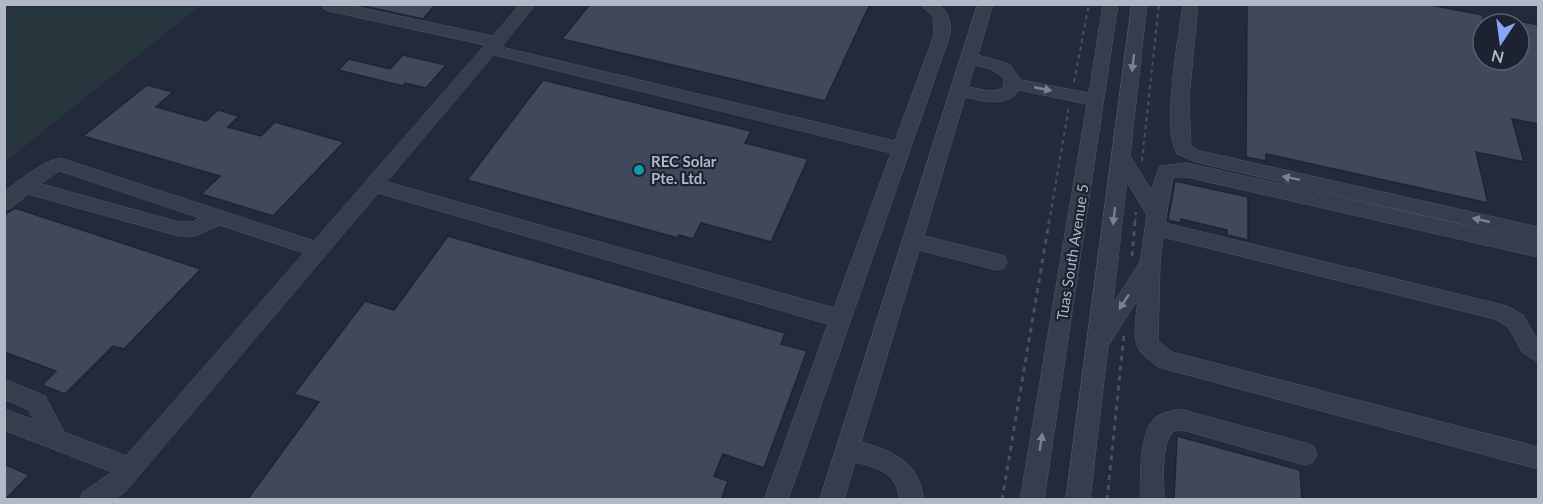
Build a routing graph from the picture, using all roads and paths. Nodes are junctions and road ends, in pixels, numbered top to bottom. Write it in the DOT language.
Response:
graph roads {
  1 [pos="529,4"];
  2 [pos="926,4"];
  3 [pos="986,4"];
  4 [pos="1089,4"];
  5 [pos="1111,4"];
  6 [pos="1140,4"];
  7 [pos="1191,4"];
  8 [pos="329,6"];
  9 [pos="494,45"];
  10 [pos="969,59"];
  11 [pos="1014,84"];
  12 [pos="959,90"];
  13 [pos="1071,95"];
  14 [pos="1096,100"];
  15 [pos="901,148"];
  16 [pos="1121,158"];
  17 [pos="374,185"];
  18 [pos="25,186"];
  19 [pos="4,203"];
  20 [pos="218,217"];
  21 [pos="1156,222"];
  22 [pos="1539,234"];
  23 [pos="913,241"];
  24 [pos="1539,249"];
  25 [pos="318,250"];
  26 [pos="997,262"];
  27 [pos="1150,263"];
  28 [pos="841,319"];
  29 [pos="1098,342"];
  30 [pos="1539,353"];
  31 [pos="4,389"];
  32 [pos="4,419"];
  33 [pos="56,440"];
  34 [pos="848,450"];
  35 [pos="1305,454"];
  36 [pos="1539,458"];
  37 [pos="121,484"];
  38 [pos="91,500"];
  39 [pos="776,500"];
  40 [pos="832,500"];
  41 [pos="911,500"];
  42 [pos="1002,500"];
  43 [pos="1032,500"];
  44 [pos="1078,500"];
  45 [pos="1152,500"];
  1 -- 9 [label="street"];
  2 -- 15 [label="street"];
  3 -- 10 [label="street"];
  4 -- 13 [label="path"];
  5 -- 14 [label="street, Tuas South Avenue 5"];
  6 -- 16 [label="street, one-way"];
  22 -- 7 [label="street, one-way"];
  8 -- 9 [label="street"];
  9 -- 15 [label="street"];
  9 -- 17 [label="street"];
  10 -- 11 [label="street"];
  10 -- 12 [label="street"];
  11 -- 12 [label="street"];
  11 -- 13 [label="street, one-way"];
  12 -- 23 [label="street"];
  13 -- 14 [label="street"];
  13 -- 42 [label="path"];
  43 -- 14 [label="street, Tuas South Avenue 5, one-way"];
  15 -- 28 [label="street"];
  16 -- 21 [label="street"];
  16 -- 29 [label="street, one-way"];
  17 -- 25 [label="street"];
  17 -- 28 [label="street"];
  18 -- 19 [label="street"];
  18 -- 20 [label="street"];
  18 -- 20 [label="street"];
  20 -- 25 [label="street"];
  21 -- 24 [label="street"];
  21 -- 27 [label="street"];
  21 -- 30 [label="street"];
  23 -- 26 [label="street"];
  23 -- 34 [label="street"];
  25 -- 37 [label="street"];
  27 -- 29 [label="street, one-way"];
  27 -- 36 [label="street"];
  28 -- 39 [label="street"];
  29 -- 44 [label="street"];
  31 -- 33 [label="street"];
  32 -- 33 [label="street"];
  33 -- 37 [label="street"];
  34 -- 40 [label="street"];
  34 -- 41 [label="street"];
  35 -- 45 [label="street"];
  37 -- 38 [label="street"];
}
